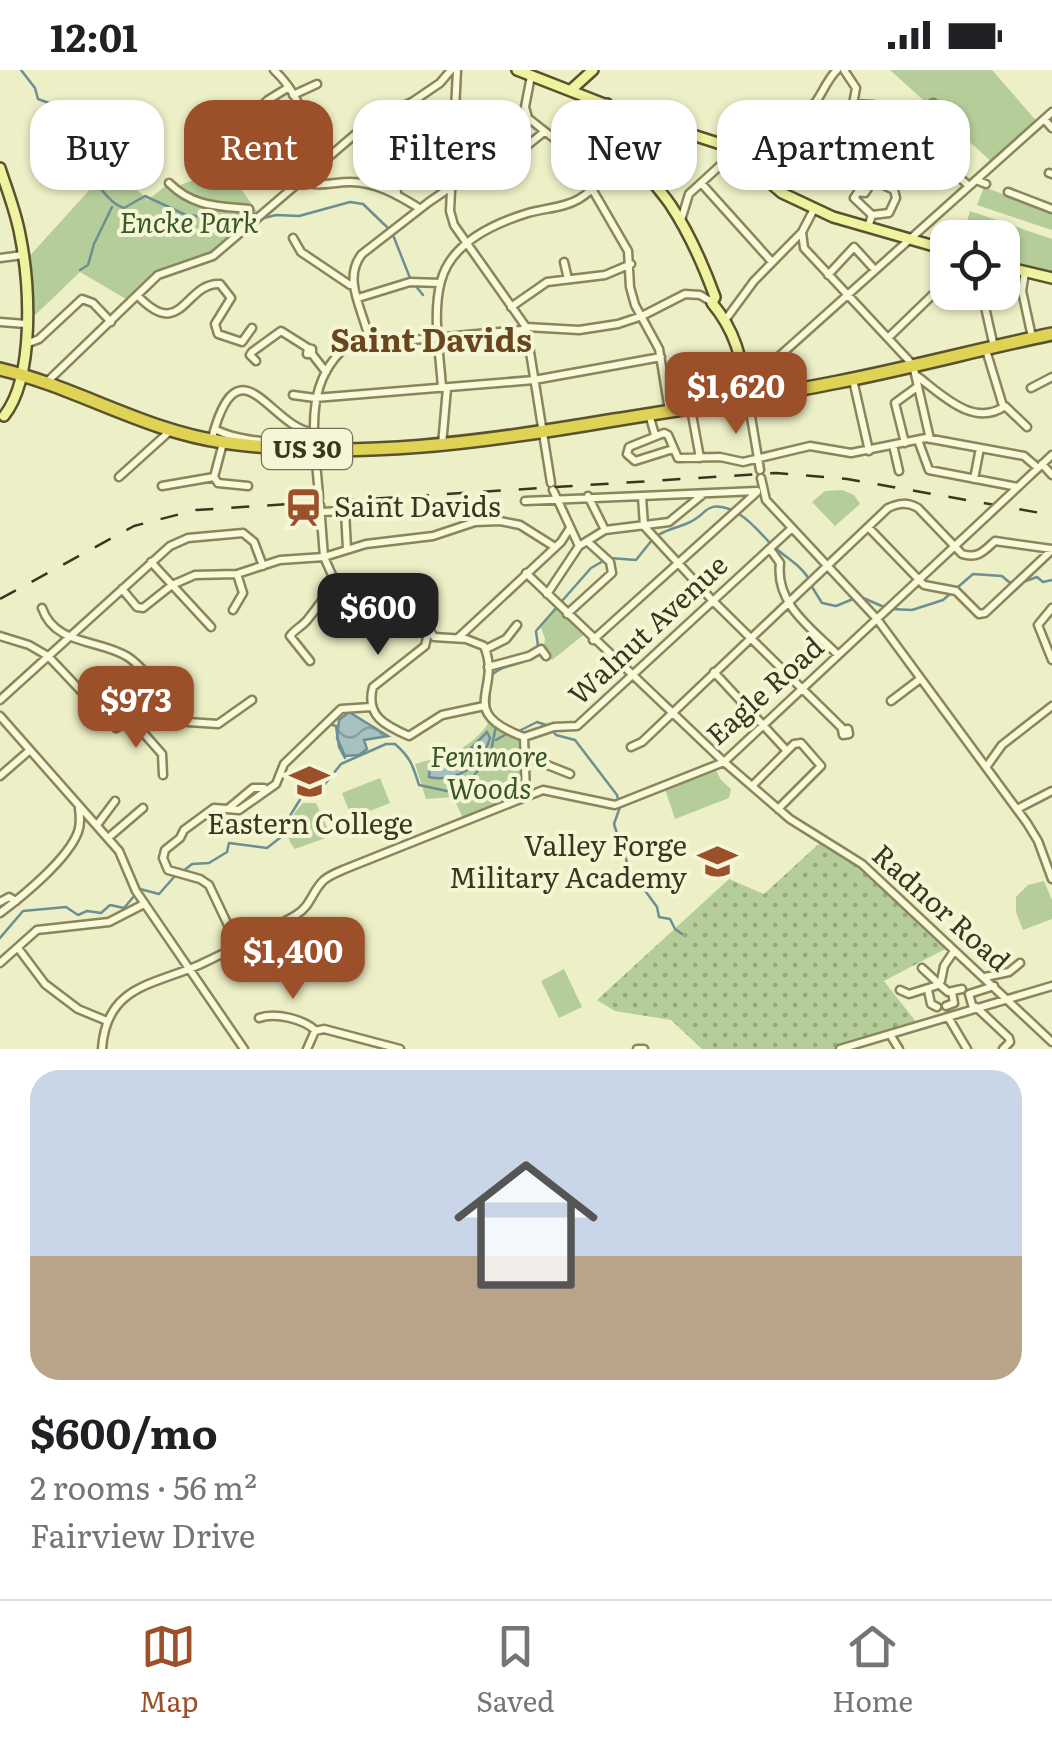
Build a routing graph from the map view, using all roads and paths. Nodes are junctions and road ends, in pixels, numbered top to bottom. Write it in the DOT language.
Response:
graph roads {
  1 [pos="274,70"];
  2 [pos="454,70"];
  3 [pos="517,70"];
  4 [pos="593,70"];
  5 [pos="841,70"];
  6 [pos="531,76"];
  7 [pos="317,84"];
  8 [pos="572,90"];
  9 [pos="291,91"];
  10 [pos="268,100"];
  11 [pos="295,100"];
  12 [pos="453,100"];
  13 [pos="597,100"];
  14 [pos="816,100"];
  15 [pos="854,100"];
  16 [pos="1052,112"];
  17 [pos="1044,119"];
  18 [pos="1052,128"];
  19 [pos="544,132"];
  20 [pos="551,137"];
  21 [pos="531,142"];
  22 [pos="333,153"];
  23 [pos="0,168"];
  24 [pos="717,168"];
  25 [pos="970,181"];
  26 [pos="170,183"];
  27 [pos="701,183"];
  28 [pos="973,183"];
  29 [pos="986,184"];
  30 [pos="333,185"];
  31 [pos="288,190"];
  32 [pos="397,190"];
  33 [pos="447,190"];
  34 [pos="452,190"];
  35 [pos="590,190"];
  36 [pos="595,190"];
  37 [pos="657,190"];
  38 [pos="778,190"];
  39 [pos="1008,192"];
  40 [pos="397,194"];
  41 [pos="420,208"];
  42 [pos="814,208"];
  43 [pos="1052,209"];
  44 [pos="872,214"];
  45 [pos="253,218"];
  46 [pos="680,222"];
  47 [pos="867,229"];
  48 [pos="802,232"];
  49 [pos="292,238"];
  50 [pos="910,240"];
  51 [pos="466,242"];
  52 [pos="930,245"];
  53 [pos="23,255"];
  54 [pos="0,258"];
  55 [pos="564,262"];
  56 [pos="772,262"];
  57 [pos="631,264"];
  58 [pos="875,270"];
  59 [pos="1020,271"];
  60 [pos="1025,272"];
  61 [pos="828,275"];
  62 [pos="1052,278"];
  63 [pos="568,280"];
  64 [pos="440,282"];
  65 [pos="352,286"];
  66 [pos="847,294"];
  67 [pos="138,296"];
  68 [pos="930,297"];
  69 [pos="358,298"];
  70 [pos="712,302"];
  71 [pos="511,308"];
  72 [pos="985,310"];
  73 [pos="642,316"];
  74 [pos="726,319"];
  75 [pos="0,322"];
  76 [pos="111,322"];
  77 [pos="26,324"];
  78 [pos="526,326"];
  79 [pos="252,328"];
  80 [pos="1052,334"];
  81 [pos="889,336"];
  82 [pos="438,338"];
  83 [pos="1032,338"];
  84 [pos="370,343"];
  85 [pos="26,344"];
  86 [pos="990,348"];
  87 [pos="661,357"];
  88 [pos="256,361"];
  89 [pos="0,367"];
  90 [pos="915,370"];
  91 [pos="326,372"];
  92 [pos="24,373"];
  93 [pos="1052,376"];
  94 [pos="55,378"];
  95 [pos="853,379"];
  96 [pos="534,380"];
  97 [pos="918,387"];
  98 [pos="445,388"];
  99 [pos="1032,388"];
  100 [pos="747,393"];
  101 [pos="293,395"];
  102 [pos="314,398"];
  103 [pos="1004,406"];
  104 [pos="691,408"];
  105 [pos="669,412"];
  106 [pos="646,415"];
  107 [pos="2,417"];
  108 [pos="155,424"];
  109 [pos="1028,427"];
  110 [pos="173,428"];
  111 [pos="542,431"];
  112 [pos="313,432"];
  113 [pos="653,436"];
  114 [pos="217,437"];
  115 [pos="930,439"];
  116 [pos="159,440"];
  117 [pos="918,440"];
  118 [pos="905,442"];
  119 [pos="448,444"];
  120 [pos="893,445"];
  121 [pos="315,446"];
  122 [pos="980,448"];
  123 [pos="673,449"];
  124 [pos="869,450"];
  125 [pos="1052,455"];
  126 [pos="700,458"];
  127 [pos="758,458"];
  128 [pos="1040,466"];
  129 [pos="899,470"];
  130 [pos="1052,475"];
  131 [pos="119,477"];
  132 [pos="214,477"];
  133 [pos="974,480"];
  134 [pos="162,486"];
  135 [pos="248,486"];
  136 [pos="1018,487"];
  137 [pos="759,490"];
  138 [pos="554,491"];
  139 [pos="702,494"];
  140 [pos="588,496"];
  141 [pos="642,499"];
  142 [pos="525,500"];
  143 [pos="320,505"];
  144 [pos="644,526"];
  145 [pos="868,527"];
  146 [pos="570,528"];
  147 [pos="606,530"];
  148 [pos="791,530"];
  149 [pos="588,542"];
  150 [pos="580,546"];
  151 [pos="956,547"];
  152 [pos="555,548"];
  153 [pos="770,548"];
  154 [pos="348,549"];
  155 [pos="1052,549"];
  156 [pos="324,557"];
  157 [pos="152,562"];
  158 [pos="678,563"];
  159 [pos="263,566"];
  160 [pos="826,566"];
  161 [pos="526,572"];
  162 [pos="237,574"];
  163 [pos="918,580"];
  164 [pos="336,584"];
  165 [pos="172,585"];
  166 [pos="122,589"];
  167 [pos="414,594"];
  168 [pos="547,594"];
  169 [pos="713,601"];
  170 [pos="786,603"];
  171 [pos="42,608"];
  172 [pos="1052,608"];
  173 [pos="409,609"];
  174 [pos="233,610"];
  175 [pos="567,614"];
  176 [pos="877,619"];
  177 [pos="517,625"];
  178 [pos="211,626"];
  179 [pos="430,635"];
  180 [pos="0,636"];
  181 [pos="68,638"];
  182 [pos="458,638"];
  183 [pos="749,638"];
  184 [pos="594,640"];
  185 [pos="486,649"];
  186 [pos="542,653"];
  187 [pos="838,655"];
  188 [pos="48,656"];
  189 [pos="1052,660"];
  190 [pos="310,661"];
  191 [pos="488,667"];
  192 [pos="714,672"];
  193 [pos="631,676"];
  194 [pos="920,679"];
  195 [pos="801,690"];
  196 [pos="160,692"];
  197 [pos="0,700"];
  198 [pos="252,700"];
  199 [pos="891,701"];
  200 [pos="484,706"];
  201 [pos="1052,706"];
  202 [pos="369,708"];
  203 [pos="670,714"];
  204 [pos="0,716"];
  205 [pos="131,719"];
  206 [pos="764,726"];
  207 [pos="843,729"];
  208 [pos="524,737"];
  209 [pos="630,747"];
  210 [pos="30,750"];
  211 [pos="787,751"];
  212 [pos="524,760"];
  213 [pos="724,762"];
  214 [pos="987,766"];
  215 [pos="570,774"];
  216 [pos="0,776"];
  217 [pos="163,776"];
  218 [pos="752,786"];
  219 [pos="1052,791"];
  220 [pos="526,795"];
  221 [pos="115,801"];
  222 [pos="79,807"];
  223 [pos="143,808"];
  224 [pos="778,809"];
  225 [pos="1017,809"];
  226 [pos="96,826"];
  227 [pos="108,838"];
  228 [pos="1052,879"];
  229 [pos="0,902"];
  230 [pos="16,902"];
  231 [pos="144,904"];
  232 [pos="0,913"];
  233 [pos="238,944"];
  234 [pos="18,948"];
  235 [pos="954,952"];
  236 [pos="0,963"];
  237 [pos="1020,963"];
  238 [pos="190,968"];
  239 [pos="922,968"];
  240 [pos="985,977"];
  241 [pos="939,983"];
  242 [pos="994,986"];
  243 [pos="1052,986"];
  244 [pos="900,990"];
  245 [pos="928,990"];
  246 [pos="962,990"];
  247 [pos="952,992"];
  248 [pos="1018,994"];
  249 [pos="1007,998"];
  250 [pos="974,1008"];
  251 [pos="1017,1008"];
  252 [pos="259,1018"];
  253 [pos="948,1018"];
  254 [pos="107,1021"];
  255 [pos="316,1031"];
  256 [pos="891,1036"];
  257 [pos="1052,1042"];
  258 [pos="102,1049"];
  259 [pos="244,1049"];
  260 [pos="307,1049"];
  261 [pos="400,1049"];
  262 [pos="840,1049"];
  263 [pos="899,1049"];
  264 [pos="966,1049"];
  265 [pos="1003,1049"];
  1 -- 9 [label="street"];
  2 -- 12 [label="street"];
  2 -- 22 [label="street"];
  3 -- 6 [label="main road"];
  4 -- 8 [label="main road"];
  5 -- 14 [label="street"];
  5 -- 15 [label="street"];
  6 -- 8 [label="main road"];
  6 -- 19 [label="street"];
  7 -- 9 [label="street"];
  8 -- 13 [label="main road"];
  9 -- 10 [label="street"];
  9 -- 11 [label="street"];
  16 -- 17 [label="street"];
  17 -- 18 [label="street"];
  17 -- 28 [label="street"];
  19 -- 20 [label="street"];
  19 -- 21 [label="street"];
  23 -- 53 [label="main road"];
  24 -- 27 [label="street"];
  25 -- 28 [label="street"];
  26 -- 45 [label="street"];
  27 -- 46 [label="street"];
  27 -- 56 [label="street"];
  28 -- 29 [label="street"];
  28 -- 50 [label="street"];
  30 -- 40 [label="street"];
  31 -- 45 [label="street"];
  32 -- 40 [label="street"];
  33 -- 41 [label="street"];
  34 -- 51 [label="street"];
  35 -- 51 [label="street"];
  36 -- 57 [label="street"];
  37 -- 46 [label="main road"];
  38 -- 42 [label="main road"];
  39 -- 43 [label="street"];
  40 -- 41 [label="street"];
  41 -- 65 [label="street"];
  42 -- 47 [label="main road"];
  42 -- 48 [label="street"];
  44 -- 44 [label="street"];
  44 -- 47 [label="street"];
  45 -- 67 [label="street"];
  46 -- 70 [label="main road"];
  47 -- 50 [label="main road"];
  48 -- 56 [label="street"];
  48 -- 61 [label="street"];
  49 -- 65 [label="street"];
  50 -- 52 [label="main road"];
  50 -- 58 [label="street"];
  51 -- 64 [label="street"];
  51 -- 71 [label="street"];
  53 -- 54 [label="street"];
  53 -- 77 [label="main road"];
  55 -- 63 [label="street"];
  56 -- 74 [label="street"];
  57 -- 63 [label="street"];
  57 -- 73 [label="street"];
  58 -- 61 [label="street"];
  58 -- 66 [label="street"];
  59 -- 60 [label="main road"];
  60 -- 62 [label="main road"];
  60 -- 83 [label="street"];
  61 -- 66 [label="street"];
  63 -- 71 [label="street"];
  64 -- 69 [label="street"];
  64 -- 82 [label="street"];
  65 -- 69 [label="street"];
  66 -- 81 [label="street"];
  66 -- 100 [label="street"];
  67 -- 76 [label="street"];
  67 -- 79 [label="street"];
  68 -- 81 [label="street"];
  69 -- 84 [label="street"];
  70 -- 73 [label="street"];
  70 -- 74 [label="main road"];
  71 -- 78 [label="street"];
  72 -- 86 [label="street"];
  73 -- 78 [label="street"];
  73 -- 87 [label="street"];
  74 -- 100 [label="main road"];
  75 -- 77 [label="street"];
  76 -- 85 [label="street"];
  76 -- 94 [label="street"];
  77 -- 85 [label="main road"];
  78 -- 82 [label="street"];
  78 -- 96 [label="street"];
  80 -- 83 [label="highway, US 30"];
  81 -- 90 [label="street"];
  82 -- 84 [label="street"];
  82 -- 98 [label="street"];
  83 -- 86 [label="highway, US 30"];
  84 -- 91 [label="street"];
  85 -- 92 [label="main road"];
  86 -- 90 [label="highway, US 30"];
  86 -- 103 [label="street"];
  87 -- 96 [label="street"];
  87 -- 105 [label="street"];
  88 -- 91 [label="street"];
  89 -- 92 [label="highway, US 30"];
  90 -- 95 [label="highway, US 30"];
  90 -- 97 [label="street"];
  90 -- 103 [label="street"];
  91 -- 102 [label="street"];
  92 -- 94 [label="highway, US 30"];
  92 -- 107 [label="main road"];
  92 -- 108 [label="highway, US 30"];
  93 -- 99 [label="street"];
  94 -- 110 [label="highway, US 30"];
  95 -- 100 [label="highway, US 30"];
  95 -- 124 [label="street"];
  96 -- 98 [label="street"];
  96 -- 111 [label="street"];
  97 -- 115 [label="street"];
  97 -- 118 [label="street"];
  98 -- 102 [label="street"];
  98 -- 119 [label="street"];
  100 -- 104 [label="highway, US 30"];
  100 -- 127 [label="street"];
  101 -- 102 [label="street"];
  102 -- 112 [label="street"];
  103 -- 109 [label="street"];
  104 -- 105 [label="highway, US 30"];
  104 -- 126 [label="street"];
  105 -- 106 [label="highway, US 30"];
  106 -- 111 [label="highway, US 30"];
  106 -- 113 [label="street"];
  108 -- 110 [label="highway, US 30"];
  108 -- 116 [label="street"];
  110 -- 114 [label="highway, US 30"];
  110 -- 116 [label="street"];
  111 -- 119 [label="highway, US 30"];
  111 -- 138 [label="street"];
  112 -- 114 [label="street"];
  112 -- 121 [label="street"];
  113 -- 123 [label="street"];
  113 -- 123 [label="street"];
  114 -- 121 [label="highway, US 30"];
  114 -- 132 [label="street"];
  115 -- 117 [label="street"];
  115 -- 122 [label="street"];
  116 -- 131 [label="street"];
  117 -- 118 [label="street"];
  117 -- 133 [label="street"];
  118 -- 120 [label="street"];
  119 -- 121 [label="highway, US 30"];
  120 -- 124 [label="street"];
  120 -- 129 [label="street"];
  121 -- 143 [label="street"];
  122 -- 128 [label="street"];
  122 -- 133 [label="street"];
  123 -- 126 [label="street"];
  124 -- 127 [label="street"];
  125 -- 128 [label="street, Eagle Road"];
  126 -- 127 [label="street"];
  127 -- 137 [label="street"];
  128 -- 130 [label="street"];
  128 -- 136 [label="street, Eagle Road"];
  132 -- 134 [label="street"];
  132 -- 135 [label="street"];
  133 -- 136 [label="street"];
  136 -- 151 [label="street, Eagle Road, bridge"];
  137 -- 139 [label="street"];
  137 -- 148 [label="street"];
  137 -- 158 [label="street"];
  138 -- 140 [label="street"];
  138 -- 142 [label="street"];
  138 -- 146 [label="street"];
  139 -- 141 [label="street"];
  139 -- 144 [label="street"];
  140 -- 141 [label="street"];
  140 -- 147 [label="street"];
  141 -- 144 [label="street"];
  143 -- 154 [label="street"];
  143 -- 156 [label="street"];
  144 -- 147 [label="street"];
  144 -- 158 [label="street"];
  145 -- 151 [label="street"];
  145 -- 160 [label="street"];
  145 -- 163 [label="street"];
  146 -- 150 [label="street"];
  146 -- 152 [label="street"];
  147 -- 149 [label="street"];
  148 -- 153 [label="street, Walnut Avenue"];
  148 -- 160 [label="street"];
  149 -- 150 [label="street"];
  149 -- 175 [label="street"];
  150 -- 168 [label="street"];
  151 -- 155 [label="street"];
  151 -- 163 [label="street, Eagle Road"];
  152 -- 154 [label="street"];
  152 -- 161 [label="street"];
  153 -- 169 [label="street, Walnut Avenue"];
  153 -- 170 [label="street"];
  154 -- 156 [label="street"];
  155 -- 163 [label="street"];
  156 -- 159 [label="street"];
  156 -- 164 [label="street"];
  157 -- 159 [label="street"];
  157 -- 165 [label="street"];
  157 -- 166 [label="street"];
  158 -- 169 [label="street"];
  158 -- 184 [label="street"];
  159 -- 162 [label="street"];
  160 -- 170 [label="street"];
  160 -- 176 [label="street"];
  161 -- 168 [label="street, Radnor Road"];
  161 -- 182 [label="street"];
  162 -- 165 [label="street"];
  162 -- 174 [label="street"];
  163 -- 176 [label="street, Eagle Road"];
  164 -- 173 [label="street"];
  164 -- 190 [label="street"];
  165 -- 166 [label="street"];
  165 -- 178 [label="street"];
  166 -- 181 [label="street"];
  167 -- 173 [label="street"];
  168 -- 175 [label="street, Radnor Road"];
  169 -- 183 [label="street"];
  169 -- 193 [label="street, Walnut Avenue"];
  170 -- 183 [label="street"];
  170 -- 187 [label="street"];
  171 -- 181 [label="street"];
  172 -- 189 [label="street"];
  173 -- 179 [label="street"];
  175 -- 184 [label="street, Radnor Road"];
  176 -- 187 [label="street, Eagle Road"];
  176 -- 194 [label="street"];
  177 -- 185 [label="street"];
  179 -- 182 [label="street"];
  179 -- 202 [label="street"];
  180 -- 188 [label="street"];
  181 -- 188 [label="street"];
  181 -- 196 [label="street"];
  182 -- 185 [label="street"];
  183 -- 192 [label="street"];
  183 -- 195 [label="street"];
  184 -- 193 [label="street, Radnor Road"];
  185 -- 191 [label="street"];
  186 -- 191 [label="street"];
  187 -- 195 [label="street, Eagle Road"];
  188 -- 197 [label="street"];
  188 -- 205 [label="street"];
  191 -- 200 [label="street"];
  192 -- 203 [label="street"];
  192 -- 206 [label="street"];
  193 -- 203 [label="street, Radnor Road"];
  193 -- 208 [label="street, Walnut Avenue"];
  194 -- 199 [label="street"];
  194 -- 214 [label="street"];
  195 -- 206 [label="street, Eagle Road"];
  195 -- 207 [label="street"];
  196 -- 198 [label="street"];
  196 -- 205 [label="street"];
  200 -- 202 [label="street"];
  200 -- 208 [label="street"];
  201 -- 214 [label="street"];
  202 -- 233 [label="street"];
  203 -- 209 [label="street"];
  203 -- 213 [label="street, Radnor Road"];
  204 -- 210 [label="street"];
  205 -- 217 [label="street"];
  206 -- 211 [label="street"];
  206 -- 213 [label="street, Eagle Road"];
  208 -- 212 [label="street"];
  210 -- 216 [label="street"];
  210 -- 222 [label="street"];
  211 -- 218 [label="street"];
  211 -- 224 [label="street"];
  212 -- 215 [label="street"];
  212 -- 220 [label="street"];
  213 -- 218 [label="street, Radnor Road"];
  213 -- 220 [label="street, Eagle Road"];
  214 -- 225 [label="street"];
  218 -- 224 [label="street, Radnor Road"];
  219 -- 225 [label="street"];
  220 -- 233 [label="street, Eagle Road"];
  221 -- 226 [label="street"];
  222 -- 226 [label="street"];
  222 -- 230 [label="street"];
  223 -- 227 [label="street"];
  224 -- 235 [label="street, Radnor Road"];
  225 -- 228 [label="street"];
  226 -- 227 [label="street"];
  227 -- 231 [label="street"];
  229 -- 230 [label="street"];
  230 -- 232 [label="street"];
  231 -- 234 [label="street"];
  231 -- 238 [label="street"];
  233 -- 238 [label="street, Eagle Road"];
  234 -- 236 [label="street"];
  234 -- 254 [label="street"];
  235 -- 240 [label="street, Radnor Road"];
  235 -- 241 [label="street"];
  237 -- 240 [label="street"];
  238 -- 254 [label="street, Eagle Road"];
  238 -- 259 [label="street"];
  239 -- 241 [label="street"];
  240 -- 242 [label="street, Radnor Road"];
  241 -- 245 [label="street"];
  241 -- 247 [label="street"];
  242 -- 249 [label="street, Radnor Road"];
  242 -- 250 [label="street"];
  243 -- 248 [label="street"];
  244 -- 245 [label="street"];
  245 -- 247 [label="street"];
  246 -- 247 [label="street"];
  248 -- 249 [label="street"];
  248 -- 251 [label="street"];
  249 -- 250 [label="street"];
  249 -- 251 [label="street, Radnor Road"];
  250 -- 253 [label="street"];
  250 -- 265 [label="street"];
  251 -- 257 [label="street, Radnor Road"];
  252 -- 255 [label="street"];
  253 -- 256 [label="street"];
  253 -- 264 [label="street"];
  254 -- 258 [label="street"];
  255 -- 260 [label="street"];
  255 -- 261 [label="street"];
  256 -- 262 [label="street"];
  256 -- 263 [label="street"];
}
